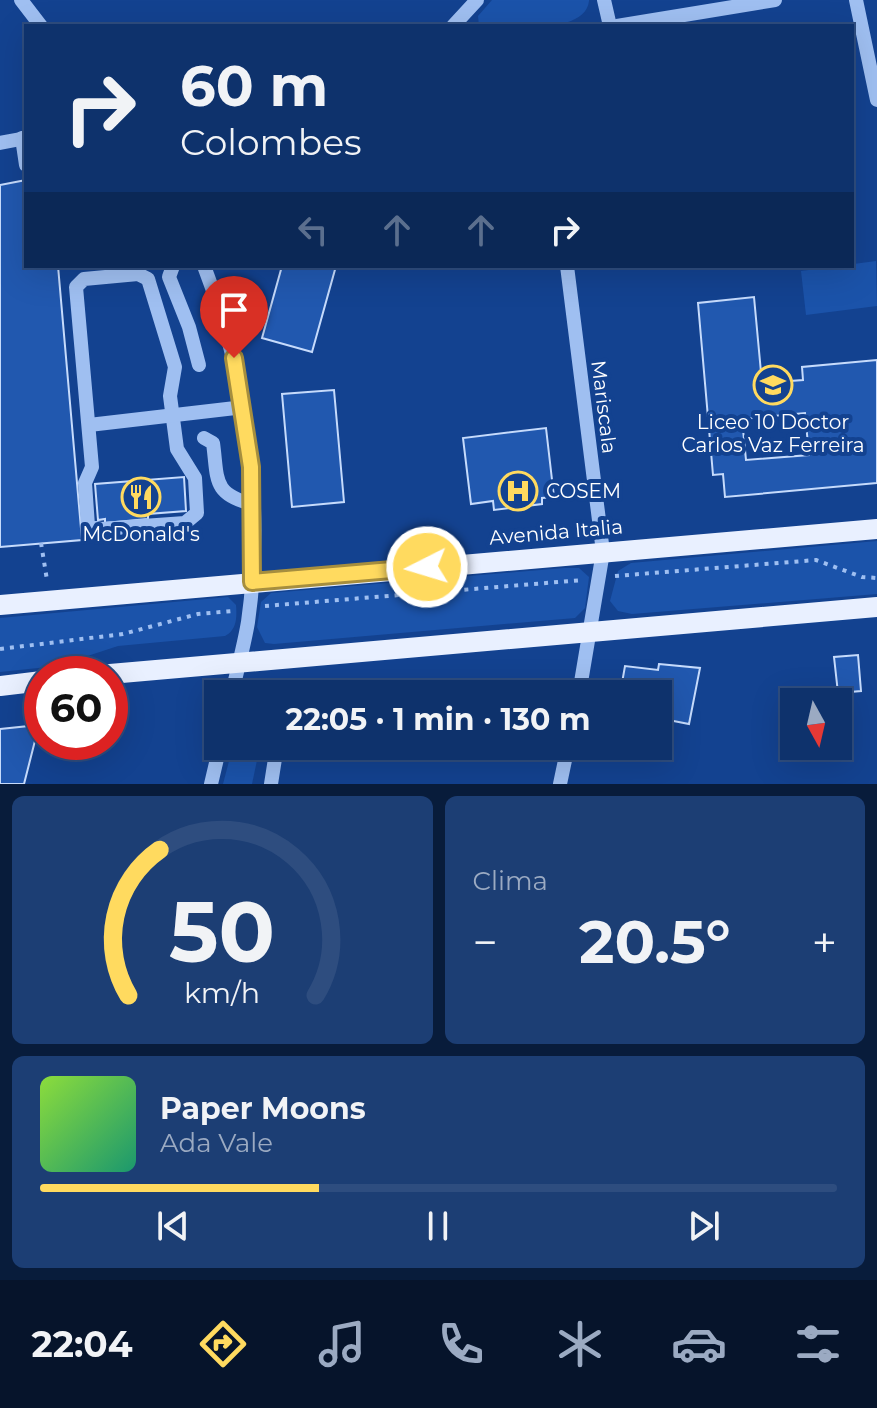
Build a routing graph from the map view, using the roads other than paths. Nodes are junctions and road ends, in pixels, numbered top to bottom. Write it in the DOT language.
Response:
graph roads {
  1 [pos="21,0"];
  2 [pos="477,0"];
  3 [pos="604,0"];
  4 [pos="775,0"];
  5 [pos="856,0"];
  6 [pos="39,24"];
  7 [pos="455,24"];
  8 [pos="610,24"];
  9 [pos="629,24"];
  10 [pos="877,100"];
  11 [pos="24,138"];
  12 [pos="0,143"];
  13 [pos="172,268"];
  14 [pos="205,268"];
  15 [pos="567,268"];
  16 [pos="199,365"];
  17 [pos="244,407"];
  18 [pos="173,417"];
  19 [pos="89,425"];
  20 [pos="204,438"];
  21 [pos="252,504"];
  22 [pos="877,529"];
  23 [pos="603,552"];
  24 [pos="252,582"];
  25 [pos="0,605"];
  26 [pos="877,607"];
  27 [pos="591,631"];
  28 [pos="238,662"];
  29 [pos="128,672"];
  30 [pos="235,680"];
  31 [pos="582,680"];
  32 [pos="24,683"];
  33 [pos="0,686"];
  34 [pos="217,760"];
  35 [pos="275,760"];
  36 [pos="565,760"];
  37 [pos="211,784"];
  38 [pos="271,784"];
  39 [pos="560,784"];
  1 -- 6 [label="street"];
  2 -- 7 [label="street"];
  3 -- 8 [label="street"];
  4 -- 9 [label="street"];
  5 -- 10 [label="street"];
  11 -- 12 [label="street"];
  13 -- 16 [label="street"];
  14 -- 17 [label="street"];
  15 -- 23 [label="street, Mariscala"];
  17 -- 18 [label="street"];
  17 -- 21 [label="street"];
  18 -- 19 [label="street"];
  18 -- 19 [label="street"];
  18 -- 19 [label="street"];
  20 -- 21 [label="street"];
  21 -- 24 [label="street"];
  22 -- 23 [label="main road, Avenida Italia"];
  23 -- 24 [label="main road, Avenida Italia"];
  23 -- 27 [label="street, Mariscala"];
  24 -- 25 [label="main road, Avenida Italia"];
  24 -- 28 [label="street"];
  26 -- 27 [label="main road"];
  27 -- 28 [label="main road"];
  27 -- 31 [label="street, Mariscala"];
  28 -- 29 [label="main road"];
  28 -- 30 [label="street"];
  32 -- 33 [label="main road"];
  34 -- 37 [label="street"];
  35 -- 38 [label="street"];
  36 -- 39 [label="street"];
}
